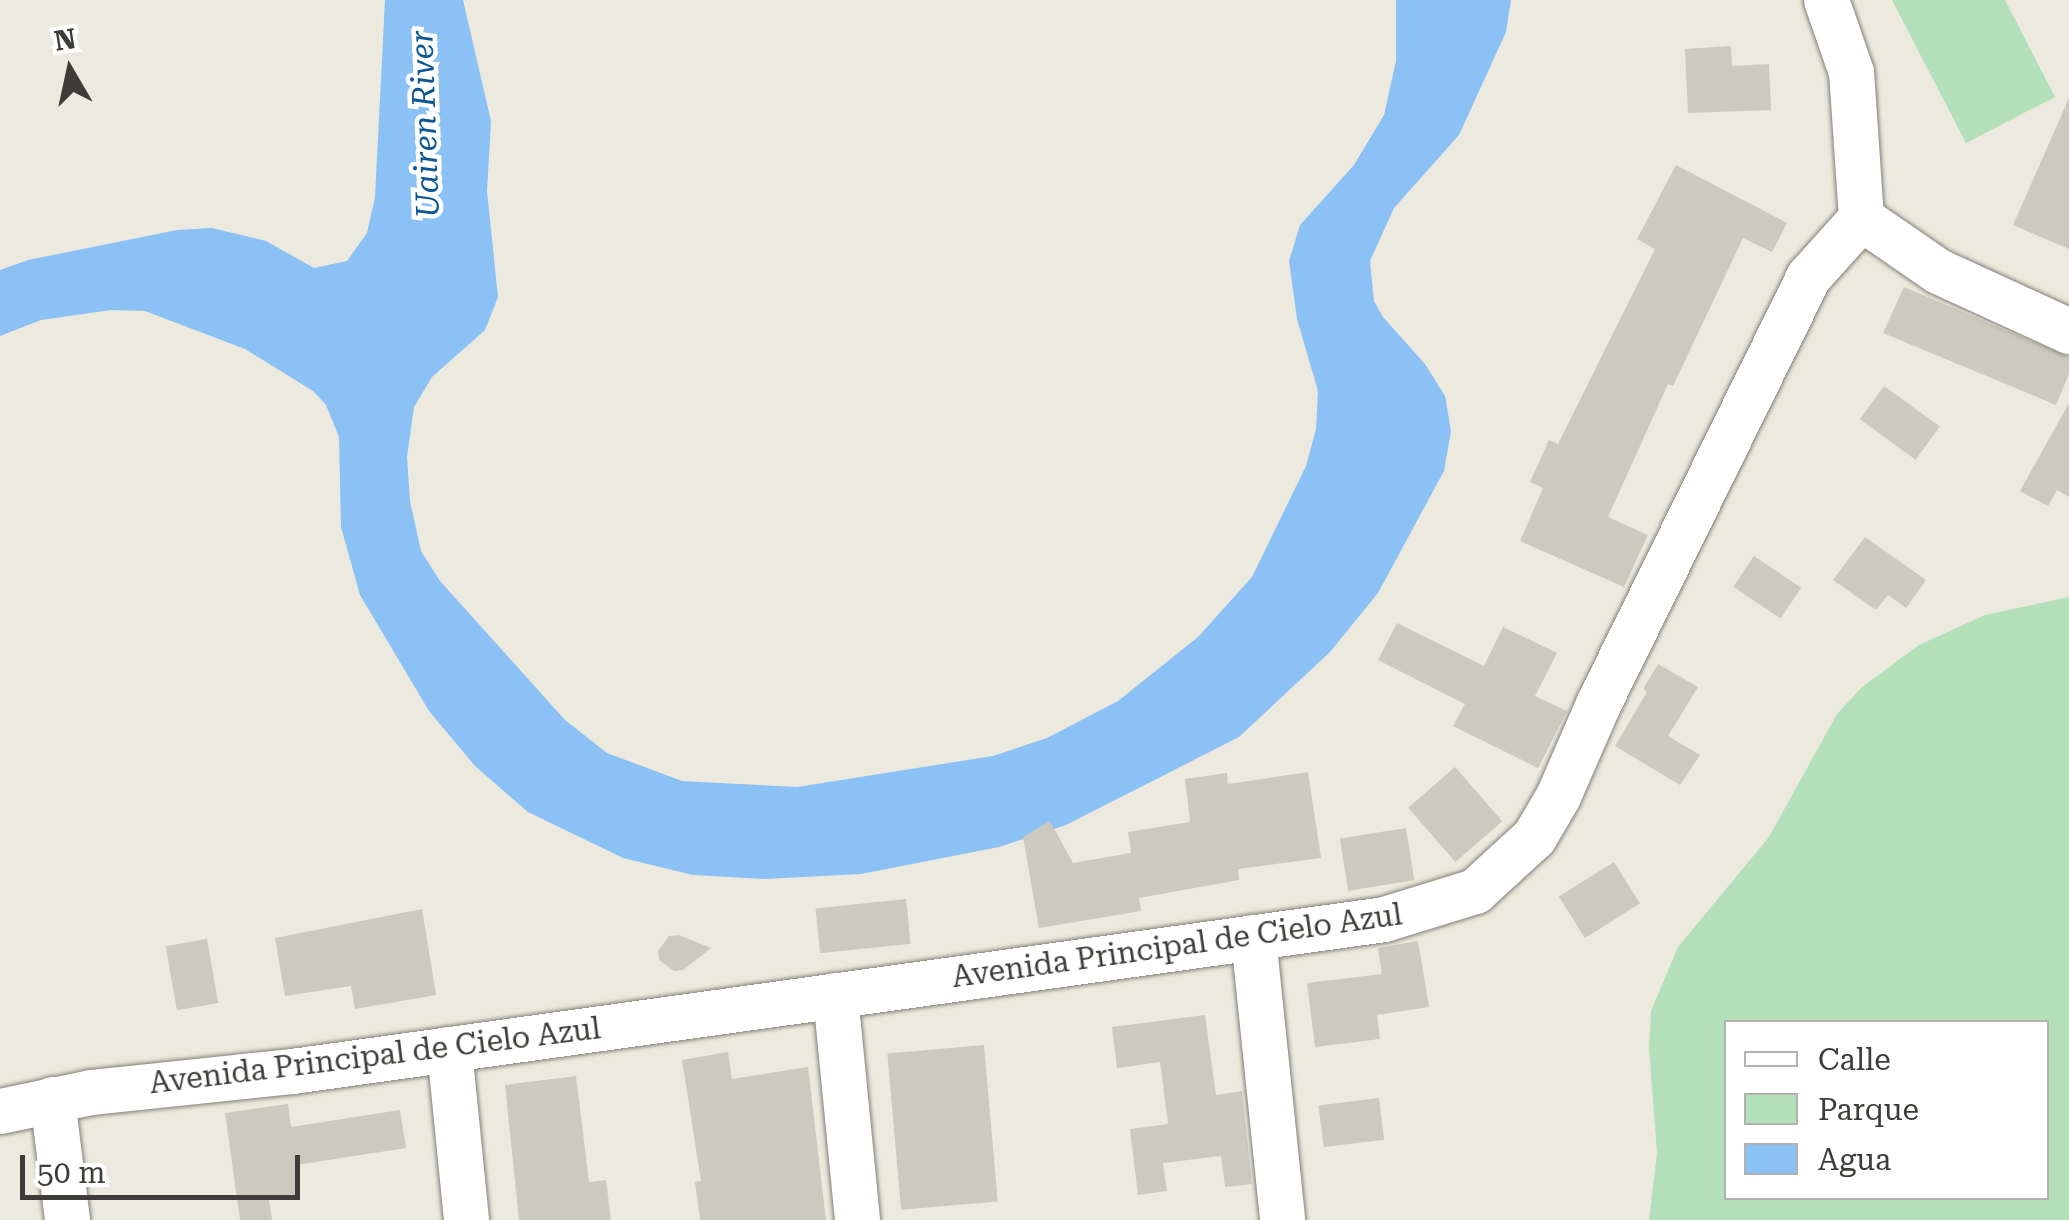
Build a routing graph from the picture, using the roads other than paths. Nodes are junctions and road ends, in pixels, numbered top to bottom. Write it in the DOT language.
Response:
graph roads {
  1 [pos="1826,0"];
  2 [pos="1860,218"];
  3 [pos="2069,331"];
  4 [pos="1254,937"];
  5 [pos="835,995"];
  6 [pos="449,1049"];
  7 [pos="52,1098"];
  8 [pos="0,1111"];
  9 [pos="67,1220"];
  10 [pos="466,1220"];
  11 [pos="857,1220"];
  12 [pos="1282,1220"];
  1 -- 2 [label="street"];
  2 -- 3 [label="street"];
  2 -- 4 [label="street, Avenida Principal de Cielo Azul"];
  4 -- 5 [label="street, Avenida Principal de Cielo Azul"];
  4 -- 12 [label="street"];
  5 -- 6 [label="street, Avenida Principal de Cielo Azul"];
  5 -- 11 [label="street"];
  6 -- 7 [label="street, Avenida Principal de Cielo Azul"];
  6 -- 10 [label="street"];
  7 -- 8 [label="street, Avenida Principal de Cielo Azul"];
  7 -- 9 [label="street"];
}
